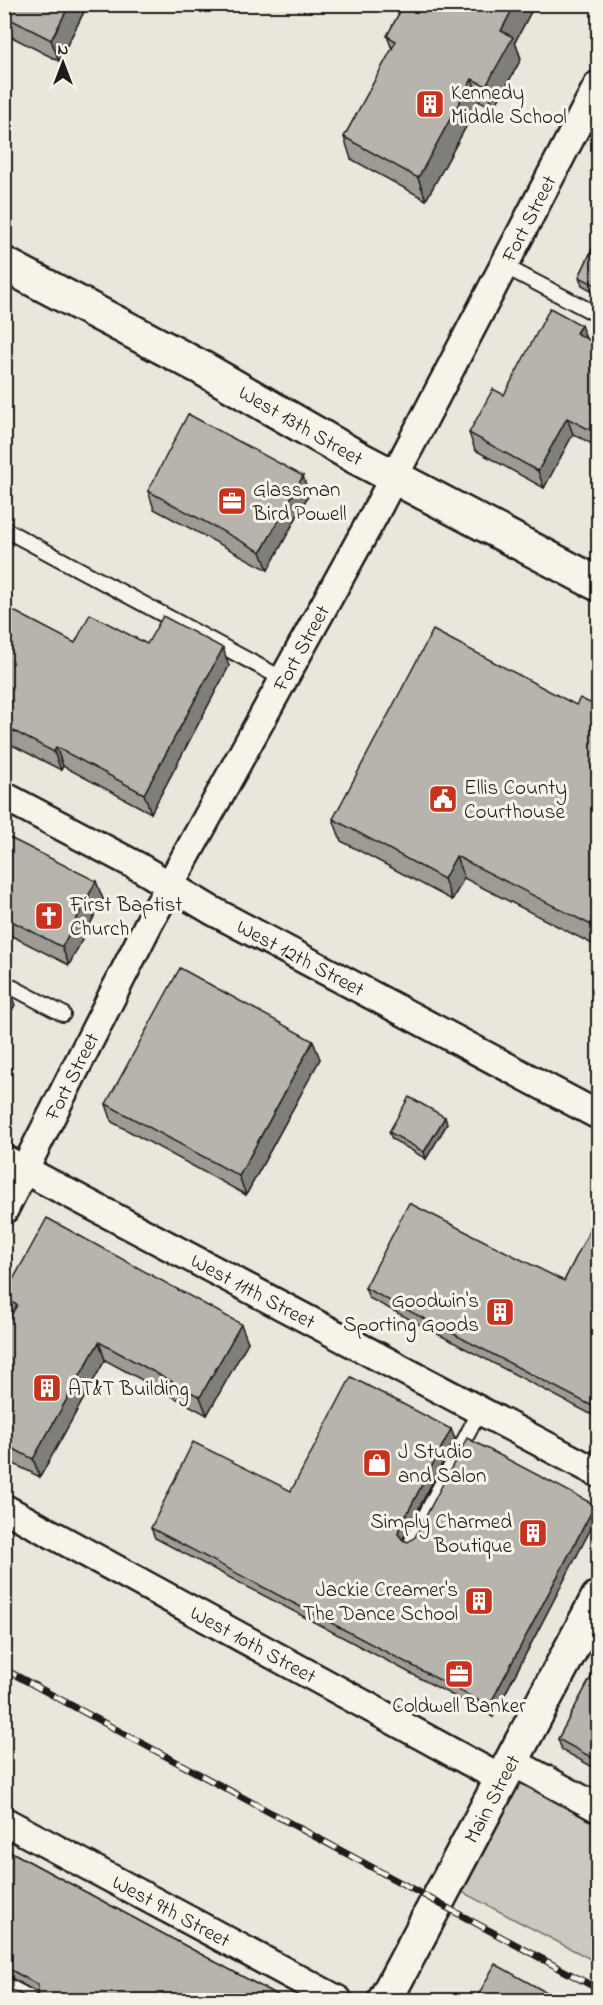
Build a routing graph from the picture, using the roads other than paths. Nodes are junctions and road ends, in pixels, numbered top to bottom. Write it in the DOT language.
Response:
graph roads {
  1 [pos="598,85"];
  2 [pos="4,264"];
  3 [pos="504,266"];
  4 [pos="598,315"];
  5 [pos="395,476"];
  6 [pos="4,529"];
  7 [pos="598,584"];
  8 [pos="285,680"];
  9 [pos="4,796"];
  10 [pos="170,885"];
  11 [pos="4,983"];
  12 [pos="63,1014"];
  13 [pos="598,1115"];
  14 [pos="15,1165"];
  15 [pos="4,1210"];
  16 [pos="480,1410"];
  17 [pos="598,1473"];
  18 [pos="4,1508"];
  19 [pos="411,1544"];
  20 [pos="598,1598"];
  21 [pos="506,1770"];
  22 [pos="598,1808"];
  23 [pos="4,1821"];
  24 [pos="4,1984"];
  25 [pos="34,2001"];
  26 [pos="338,2001"];
  27 [pos="385,2001"];
  1 -- 3 [label="street, Fort Street"];
  2 -- 5 [label="street, West 13th Street"];
  3 -- 4 [label="lane"];
  3 -- 5 [label="street, Fort Street"];
  5 -- 7 [label="street, West 13th Street"];
  5 -- 8 [label="street, Fort Street"];
  6 -- 8 [label="lane"];
  8 -- 10 [label="street, Fort Street"];
  9 -- 10 [label="street, West 12th Street"];
  10 -- 13 [label="street, West 12th Street"];
  10 -- 14 [label="street, Fort Street"];
  11 -- 12 [label="lane"];
  14 -- 15 [label="street, Fort Street"];
  14 -- 16 [label="street, West 11th Street"];
  16 -- 17 [label="street, West 11th Street"];
  16 -- 19 [label="lane"];
  18 -- 21 [label="street, West 10th Street"];
  20 -- 21 [label="street, Main Street"];
  21 -- 22 [label="street, West 10th Street"];
  21 -- 27 [label="street, Main Street"];
  23 -- 26 [label="street, West 9th Street"];
  24 -- 25 [label="lane"];
}
